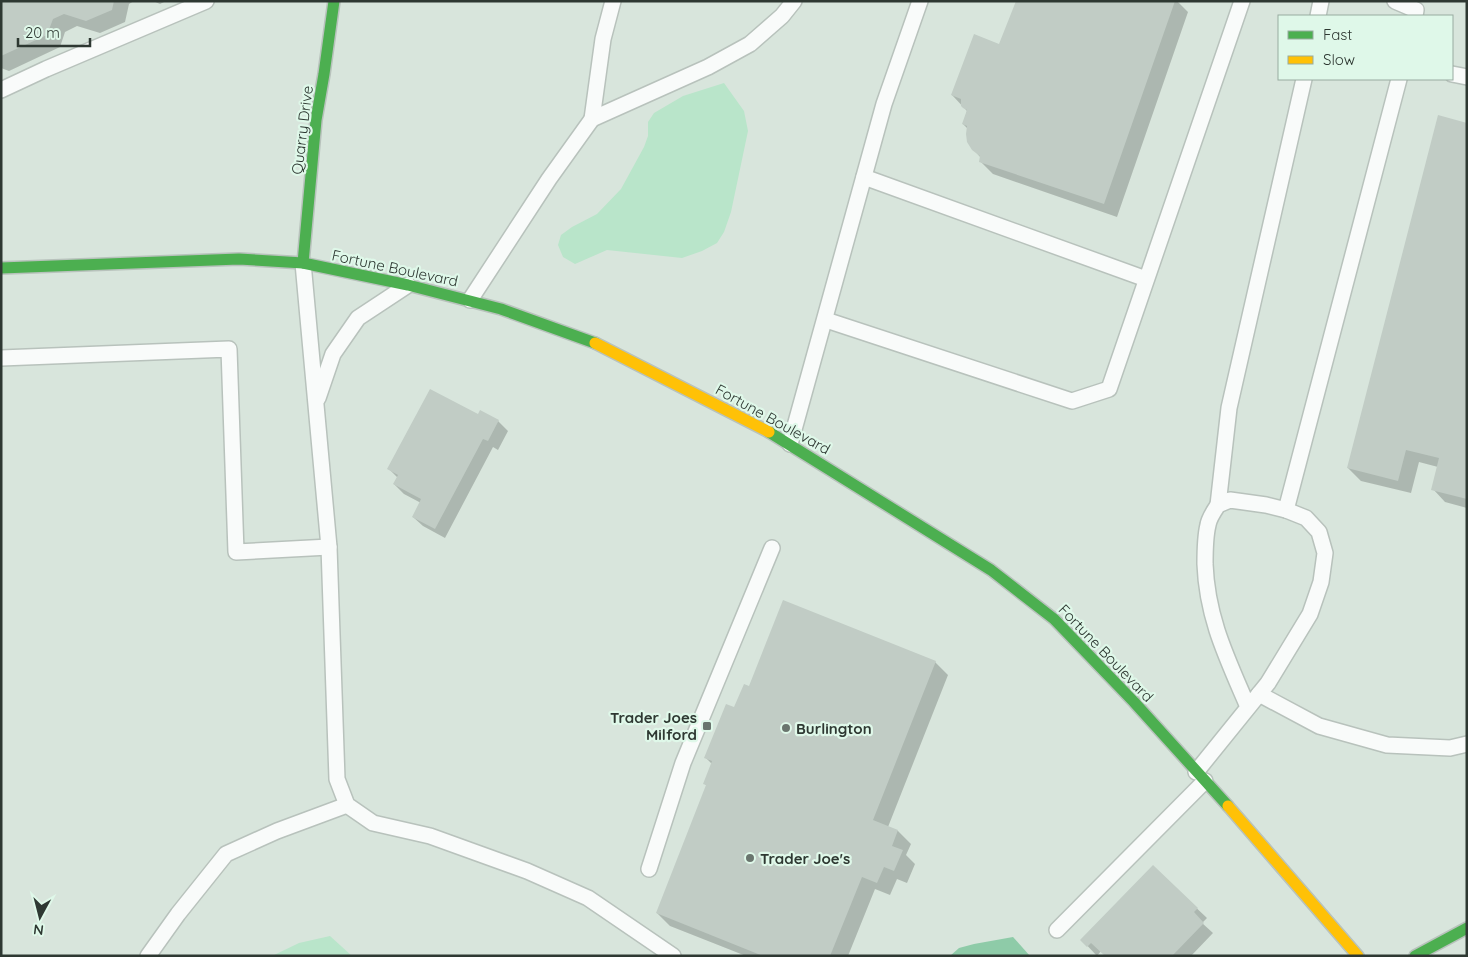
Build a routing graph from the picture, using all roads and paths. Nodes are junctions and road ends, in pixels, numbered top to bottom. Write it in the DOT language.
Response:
graph roads {
  1 [pos="206,1"];
  2 [pos="334,1"];
  3 [pos="612,1"];
  4 [pos="794,1"];
  5 [pos="920,1"];
  6 [pos="1242,1"];
  7 [pos="1321,1"];
  8 [pos="1395,1"];
  9 [pos="1318,15"];
  10 [pos="1415,15"];
  11 [pos="1453,74"];
  12 [pos="1467,77"];
  13 [pos="1304,80"];
  14 [pos="1399,80"];
  15 [pos="1,90"];
  16 [pos="592,119"];
  17 [pos="864,177"];
  18 [pos="303,263"];
  19 [pos="1,268"];
  20 [pos="1146,279"];
  21 [pos="408,285"];
  22 [pos="470,300"];
  23 [pos="826,320"];
  24 [pos="1,358"];
  25 [pos="316,404"];
  26 [pos="790,444"];
  27 [pos="1218,505"];
  28 [pos="1286,510"];
  29 [pos="329,547"];
  30 [pos="772,548"];
  31 [pos="1259,694"];
  32 [pos="1248,707"];
  33 [pos="1467,744"];
  34 [pos="1201,776"];
  35 [pos="347,805"];
  36 [pos="649,869"];
  37 [pos="1467,928"];
  38 [pos="1057,930"];
  39 [pos="148,956"];
  40 [pos="672,956"];
  41 [pos="1358,956"];
  42 [pos="1415,956"];
  1 -- 15 [label="lane"];
  2 -- 18 [label="main road, Quarry Drive"];
  3 -- 16 [label="lane"];
  4 -- 16 [label="lane"];
  5 -- 17 [label="lane"];
  6 -- 20 [label="lane"];
  7 -- 9 [label="lane"];
  8 -- 10 [label="lane"];
  11 -- 12 [label="lane"];
  13 -- 27 [label="lane"];
  14 -- 28 [label="lane"];
  16 -- 22 [label="lane"];
  17 -- 20 [label="lane"];
  17 -- 23 [label="lane"];
  18 -- 19 [label="main road, Fortune Boulevard"];
  18 -- 21 [label="main road, Fortune Boulevard"];
  18 -- 25 [label="lane"];
  20 -- 23 [label="lane"];
  21 -- 22 [label="main road, Fortune Boulevard"];
  21 -- 25 [label="lane"];
  22 -- 26 [label="main road, Fortune Boulevard"];
  23 -- 26 [label="lane"];
  24 -- 29 [label="lane"];
  25 -- 29 [label="lane"];
  26 -- 34 [label="main road, Fortune Boulevard"];
  27 -- 28 [label="lane"];
  27 -- 32 [label="lane"];
  28 -- 31 [label="lane"];
  29 -- 35 [label="lane"];
  30 -- 36 [label="lane"];
  31 -- 32 [label="lane"];
  31 -- 33 [label="lane"];
  32 -- 34 [label="lane"];
  34 -- 38 [label="lane"];
  34 -- 41 [label="main road, Fortune Boulevard"];
  35 -- 39 [label="lane"];
  35 -- 40 [label="lane"];
  37 -- 42 [label="main road"];
}
